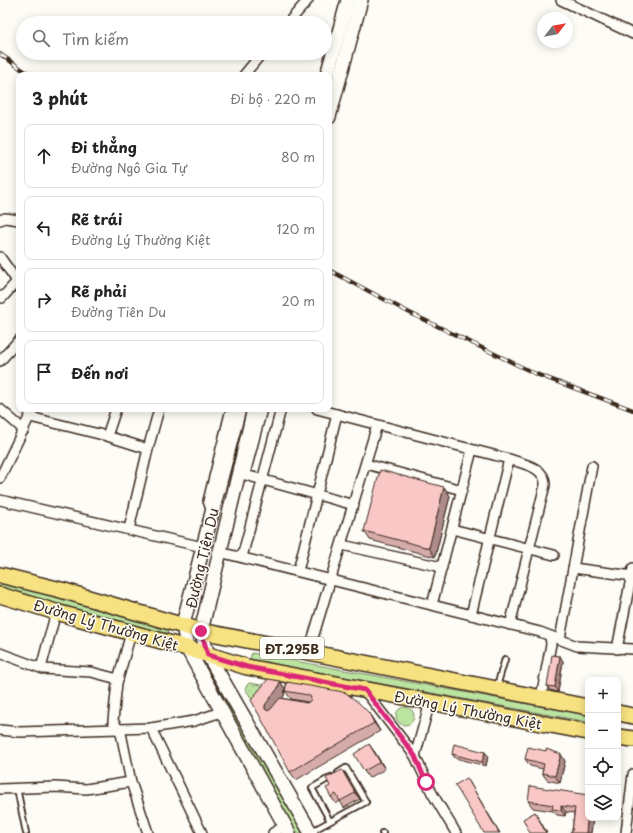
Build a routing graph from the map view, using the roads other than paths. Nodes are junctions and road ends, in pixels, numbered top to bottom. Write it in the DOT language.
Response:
graph roads {
  1 [pos="308,0"];
  2 [pos="348,0"];
  3 [pos="361,0"];
  4 [pos="561,0"];
  5 [pos="294,16"];
  6 [pos="633,34"];
  7 [pos="332,57"];
  8 [pos="256,60"];
  9 [pos="331,60"];
  10 [pos="246,72"];
  11 [pos="328,72"];
  12 [pos="332,105"];
  13 [pos="2,217"];
  14 [pos="16,219"];
  15 [pos="0,257"];
  16 [pos="16,277"];
  17 [pos="16,282"];
  18 [pos="0,296"];
  19 [pos="16,343"];
  20 [pos="0,361"];
  21 [pos="0,409"];
  22 [pos="115,412"];
  23 [pos="158,412"];
  24 [pos="230,412"];
  25 [pos="238,412"];
  26 [pos="253,412"];
  27 [pos="261,412"];
  28 [pos="280,412"];
  29 [pos="329,412"];
  30 [pos="31,413"];
  31 [pos="337,414"];
  32 [pos="377,425"];
  33 [pos="24,430"];
  34 [pos="107,436"];
  35 [pos="148,449"];
  36 [pos="472,450"];
  37 [pos="509,459"];
  38 [pos="366,464"];
  39 [pos="592,466"];
  40 [pos="241,473"];
  41 [pos="0,478"];
  42 [pos="262,479"];
  43 [pos="462,490"];
  44 [pos="317,495"];
  45 [pos="0,500"];
  46 [pos="354,505"];
  47 [pos="212,513"];
  48 [pos="129,529"];
  49 [pos="452,529"];
  50 [pos="489,538"];
  51 [pos="342,545"];
  52 [pos="203,548"];
  53 [pos="529,549"];
  54 [pos="219,552"];
  55 [pos="554,556"];
  56 [pos="242,557"];
  57 [pos="442,567"];
  58 [pos="573,568"];
  59 [pos="298,571"];
  60 [pos="632,574"];
  61 [pos="0,575"];
  62 [pos="332,580"];
  63 [pos="0,595"];
  64 [pos="432,605"];
  65 [pos="56,612"];
  66 [pos="471,615"];
  67 [pos="182,624"];
  68 [pos="510,625"];
  69 [pos="201,631"];
  70 [pos="131,633"];
  71 [pos="550,636"];
  72 [pos="560,639"];
  73 [pos="186,648"];
  74 [pos="617,649"];
  75 [pos="633,649"];
  76 [pos="309,651"];
  77 [pos="0,654"];
  78 [pos="208,655"];
  79 [pos="505,659"];
  80 [pos="41,668"];
  81 [pos="118,679"];
  82 [pos="496,689"];
  83 [pos="365,690"];
  84 [pos="541,697"];
  85 [pos="430,702"];
  86 [pos="585,705"];
  87 [pos="221,712"];
  88 [pos="621,714"];
  89 [pos="633,716"];
  90 [pos="117,728"];
  91 [pos="151,728"];
  92 [pos="0,730"];
  93 [pos="585,731"];
  94 [pos="621,737"];
  95 [pos="633,739"];
  96 [pos="415,756"];
  97 [pos="633,774"];
  98 [pos="131,782"];
  99 [pos="17,788"];
  100 [pos="0,789"];
  101 [pos="330,821"];
  102 [pos="287,830"];
  103 [pos="310,832"];
  104 [pos="26,833"];
  105 [pos="148,833"];
  106 [pos="202,833"];
  107 [pos="273,833"];
  108 [pos="456,833"];
  109 [pos="626,833"];
  1 -- 5 [label="street"];
  2 -- 7 [label="main road"];
  3 -- 12 [label="main road"];
  4 -- 6 [label="street"];
  8 -- 10 [label="street"];
  9 -- 11 [label="main road"];
  13 -- 14 [label="street"];
  15 -- 16 [label="street"];
  17 -- 18 [label="street"];
  19 -- 20 [label="street"];
  21 -- 33 [label="street"];
  22 -- 34 [label="street"];
  23 -- 35 [label="street"];
  24 -- 47 [label="street"];
  25 -- 47 [label="main road, Đường Tiên Du"];
  26 -- 40 [label="main road, Đường Tiên Du"];
  27 -- 40 [label="street"];
  28 -- 42 [label="street"];
  29 -- 31 [label="street"];
  30 -- 33 [label="street"];
  30 -- 34 [label="street"];
  31 -- 32 [label="street"];
  31 -- 44 [label="street"];
  32 -- 36 [label="street"];
  32 -- 38 [label="street"];
  33 -- 41 [label="street"];
  34 -- 35 [label="street"];
  35 -- 48 [label="street"];
  36 -- 37 [label="street"];
  36 -- 43 [label="street"];
  37 -- 50 [label="street"];
  37 -- 53 [label="street"];
  38 -- 43 [label="street"];
  38 -- 46 [label="street"];
  39 -- 58 [label="street"];
  40 -- 42 [label="street"];
  40 -- 54 [label="main road, Đường Tiên Du"];
  42 -- 44 [label="street"];
  42 -- 56 [label="street"];
  43 -- 49 [label="street"];
  44 -- 46 [label="street"];
  44 -- 59 [label="street"];
  45 -- 48 [label="street"];
  46 -- 51 [label="street"];
  47 -- 52 [label="main road, Đường Tiên Du"];
  48 -- 52 [label="street"];
  49 -- 50 [label="street"];
  49 -- 57 [label="street"];
  50 -- 53 [label="street"];
  50 -- 66 [label="street"];
  51 -- 57 [label="street"];
  51 -- 62 [label="street"];
  52 -- 67 [label="main road, Đường Tiên Du"];
  53 -- 55 [label="street"];
  53 -- 68 [label="street"];
  54 -- 56 [label="street"];
  54 -- 69 [label="main road, Đường Tiên Du"];
  56 -- 59 [label="street"];
  57 -- 64 [label="street"];
  58 -- 60 [label="street"];
  58 -- 72 [label="street"];
  59 -- 62 [label="street"];
  60 -- 74 [label="street"];
  61 -- 67 [label="main road, Đường Lý Thường Kiệt / ĐT.295B"];
  62 -- 64 [label="street"];
  62 -- 76 [label="street"];
  63 -- 65 [label="main road, Đường Lý Thường Kiệt / ĐT.295B"];
  64 -- 66 [label="street"];
  65 -- 70 [label="main road, Đường Lý Thường Kiệt / ĐT.295B"];
  65 -- 80 [label="street"];
  66 -- 68 [label="street"];
  67 -- 69 [label="main road, Đường Lý Thường Kiệt / ĐT.295B"];
  67 -- 73 [label="main road, Đường Tiên Du"];
  68 -- 71 [label="street"];
  69 -- 76 [label="main road, Đường Lý Thường Kiệt / ĐT.295B"];
  69 -- 78 [label="main road, Đường Tiên Du"];
  70 -- 73 [label="main road, Đường Lý Thường Kiệt / ĐT.295B"];
  70 -- 81 [label="street"];
  71 -- 72 [label="street"];
  71 -- 84 [label="street"];
  72 -- 74 [label="street"];
  73 -- 78 [label="main road, Đường Lý Thường Kiệt / ĐT.295B"];
  73 -- 87 [label="main road, Đường Tiên Du"];
  74 -- 75 [label="street"];
  76 -- 82 [label="main road, Đường Lý Thường Kiệt / ĐT.295B"];
  77 -- 80 [label="street"];
  78 -- 83 [label="main road, Đường Lý Thường Kiệt / ĐT.295B"];
  78 -- 103 [label="main road, Đường Tiên Du"];
  79 -- 82 [label="lane"];
  80 -- 81 [label="street"];
  81 -- 90 [label="street"];
  82 -- 84 [label="main road, Đường Lý Thường Kiệt / ĐT.295B"];
  83 -- 85 [label="main road, Đường Lý Thường Kiệt / ĐT.295B"];
  83 -- 96 [label="street"];
  84 -- 86 [label="main road, Đường Lý Thường Kiệt / ĐT.295B"];
  85 -- 93 [label="main road, Đường Lý Thường Kiệt / ĐT.295B"];
  85 -- 96 [label="street"];
  87 -- 91 [label="street"];
  87 -- 102 [label="main road, Đường Tiên Du"];
  88 -- 89 [label="main road"];
  90 -- 91 [label="street"];
  90 -- 92 [label="street"];
  90 -- 98 [label="street"];
  91 -- 106 [label="street"];
  94 -- 95 [label="main road"];
  96 -- 108 [label="street"];
  97 -- 109 [label="street"];
  98 -- 99 [label="street"];
  98 -- 105 [label="street"];
  99 -- 100 [label="street"];
  99 -- 104 [label="lane"];
  101 -- 101 [label="lane"];
  101 -- 103 [label="lane"];
  102 -- 107 [label="street"];
}
